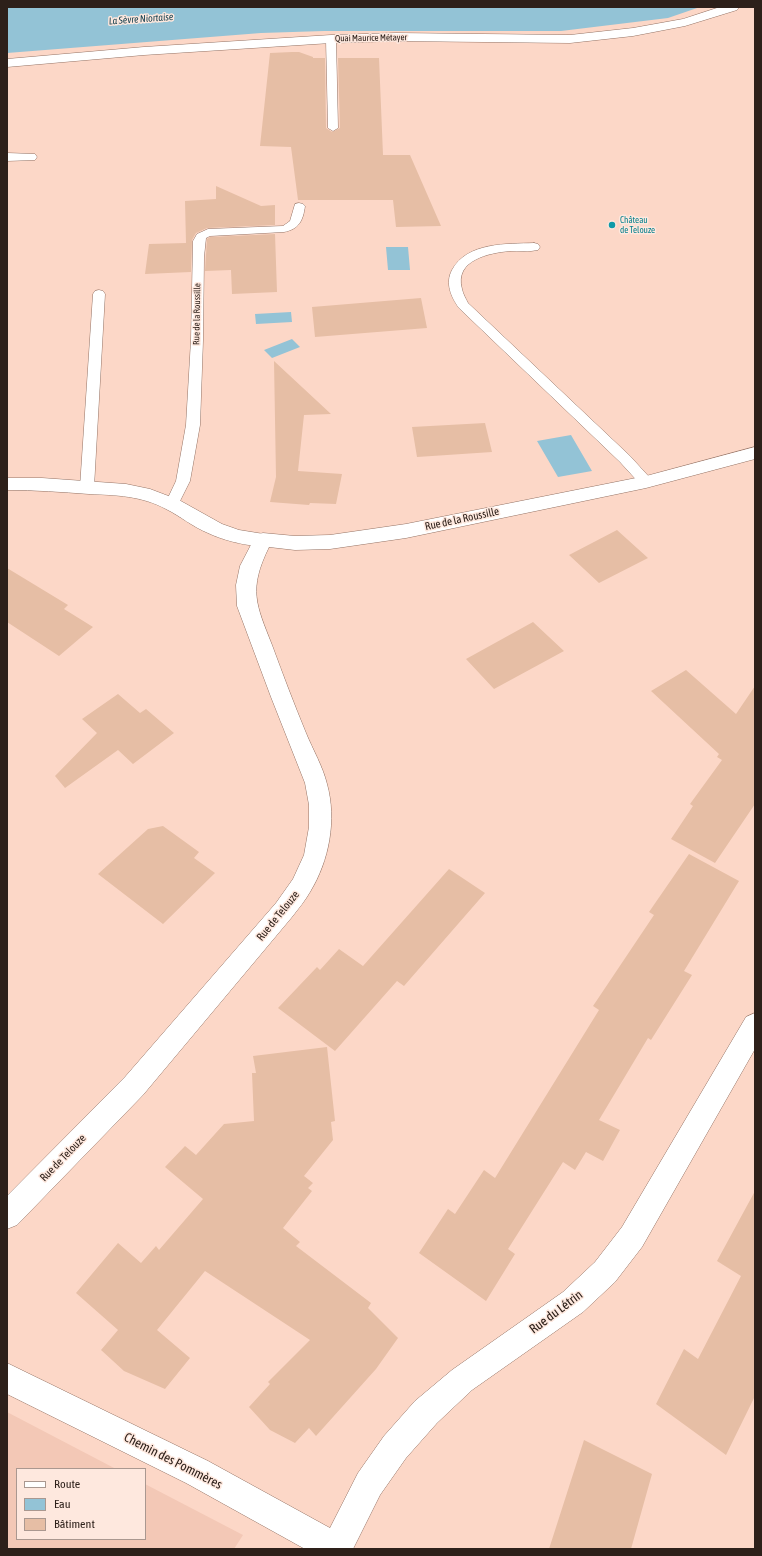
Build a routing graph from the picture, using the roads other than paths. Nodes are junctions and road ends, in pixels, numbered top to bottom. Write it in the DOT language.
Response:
graph roads {
  1 [pos="733,7"];
  2 [pos="332,39"];
  3 [pos="7,63"];
  4 [pos="333,128"];
  5 [pos="7,157"];
  6 [pos="30,157"];
  7 [pos="299,206"];
  8 [pos="534,247"];
  9 [pos="99,294"];
  10 [pos="755,453"];
  11 [pos="646,482"];
  12 [pos="7,484"];
  13 [pos="87,487"];
  14 [pos="172,504"];
  15 [pos="263,540"];
  16 [pos="755,1025"];
  17 [pos="7,1215"];
  18 [pos="7,1378"];
  19 [pos="336,1549"];
  1 -- 2 [label="street, Quai Maurice Métayer"];
  2 -- 3 [label="street, Quai Maurice Métayer"];
  2 -- 4 [label="lane"];
  5 -- 6 [label="street"];
  7 -- 14 [label="lane, Rue de la Roussille"];
  8 -- 11 [label="lane"];
  9 -- 13 [label="lane"];
  10 -- 11 [label="street, Rue de la Roussille"];
  11 -- 15 [label="street, Rue de la Roussille"];
  12 -- 13 [label="street, Rue de la Roussille"];
  13 -- 14 [label="street, Rue de la Roussille"];
  14 -- 15 [label="street, Rue de la Roussille"];
  15 -- 17 [label="street, Rue de Telouze"];
  16 -- 19 [label="street, Rue du Létrin"];
  18 -- 19 [label="street, Chemin des Pommères"];
}
